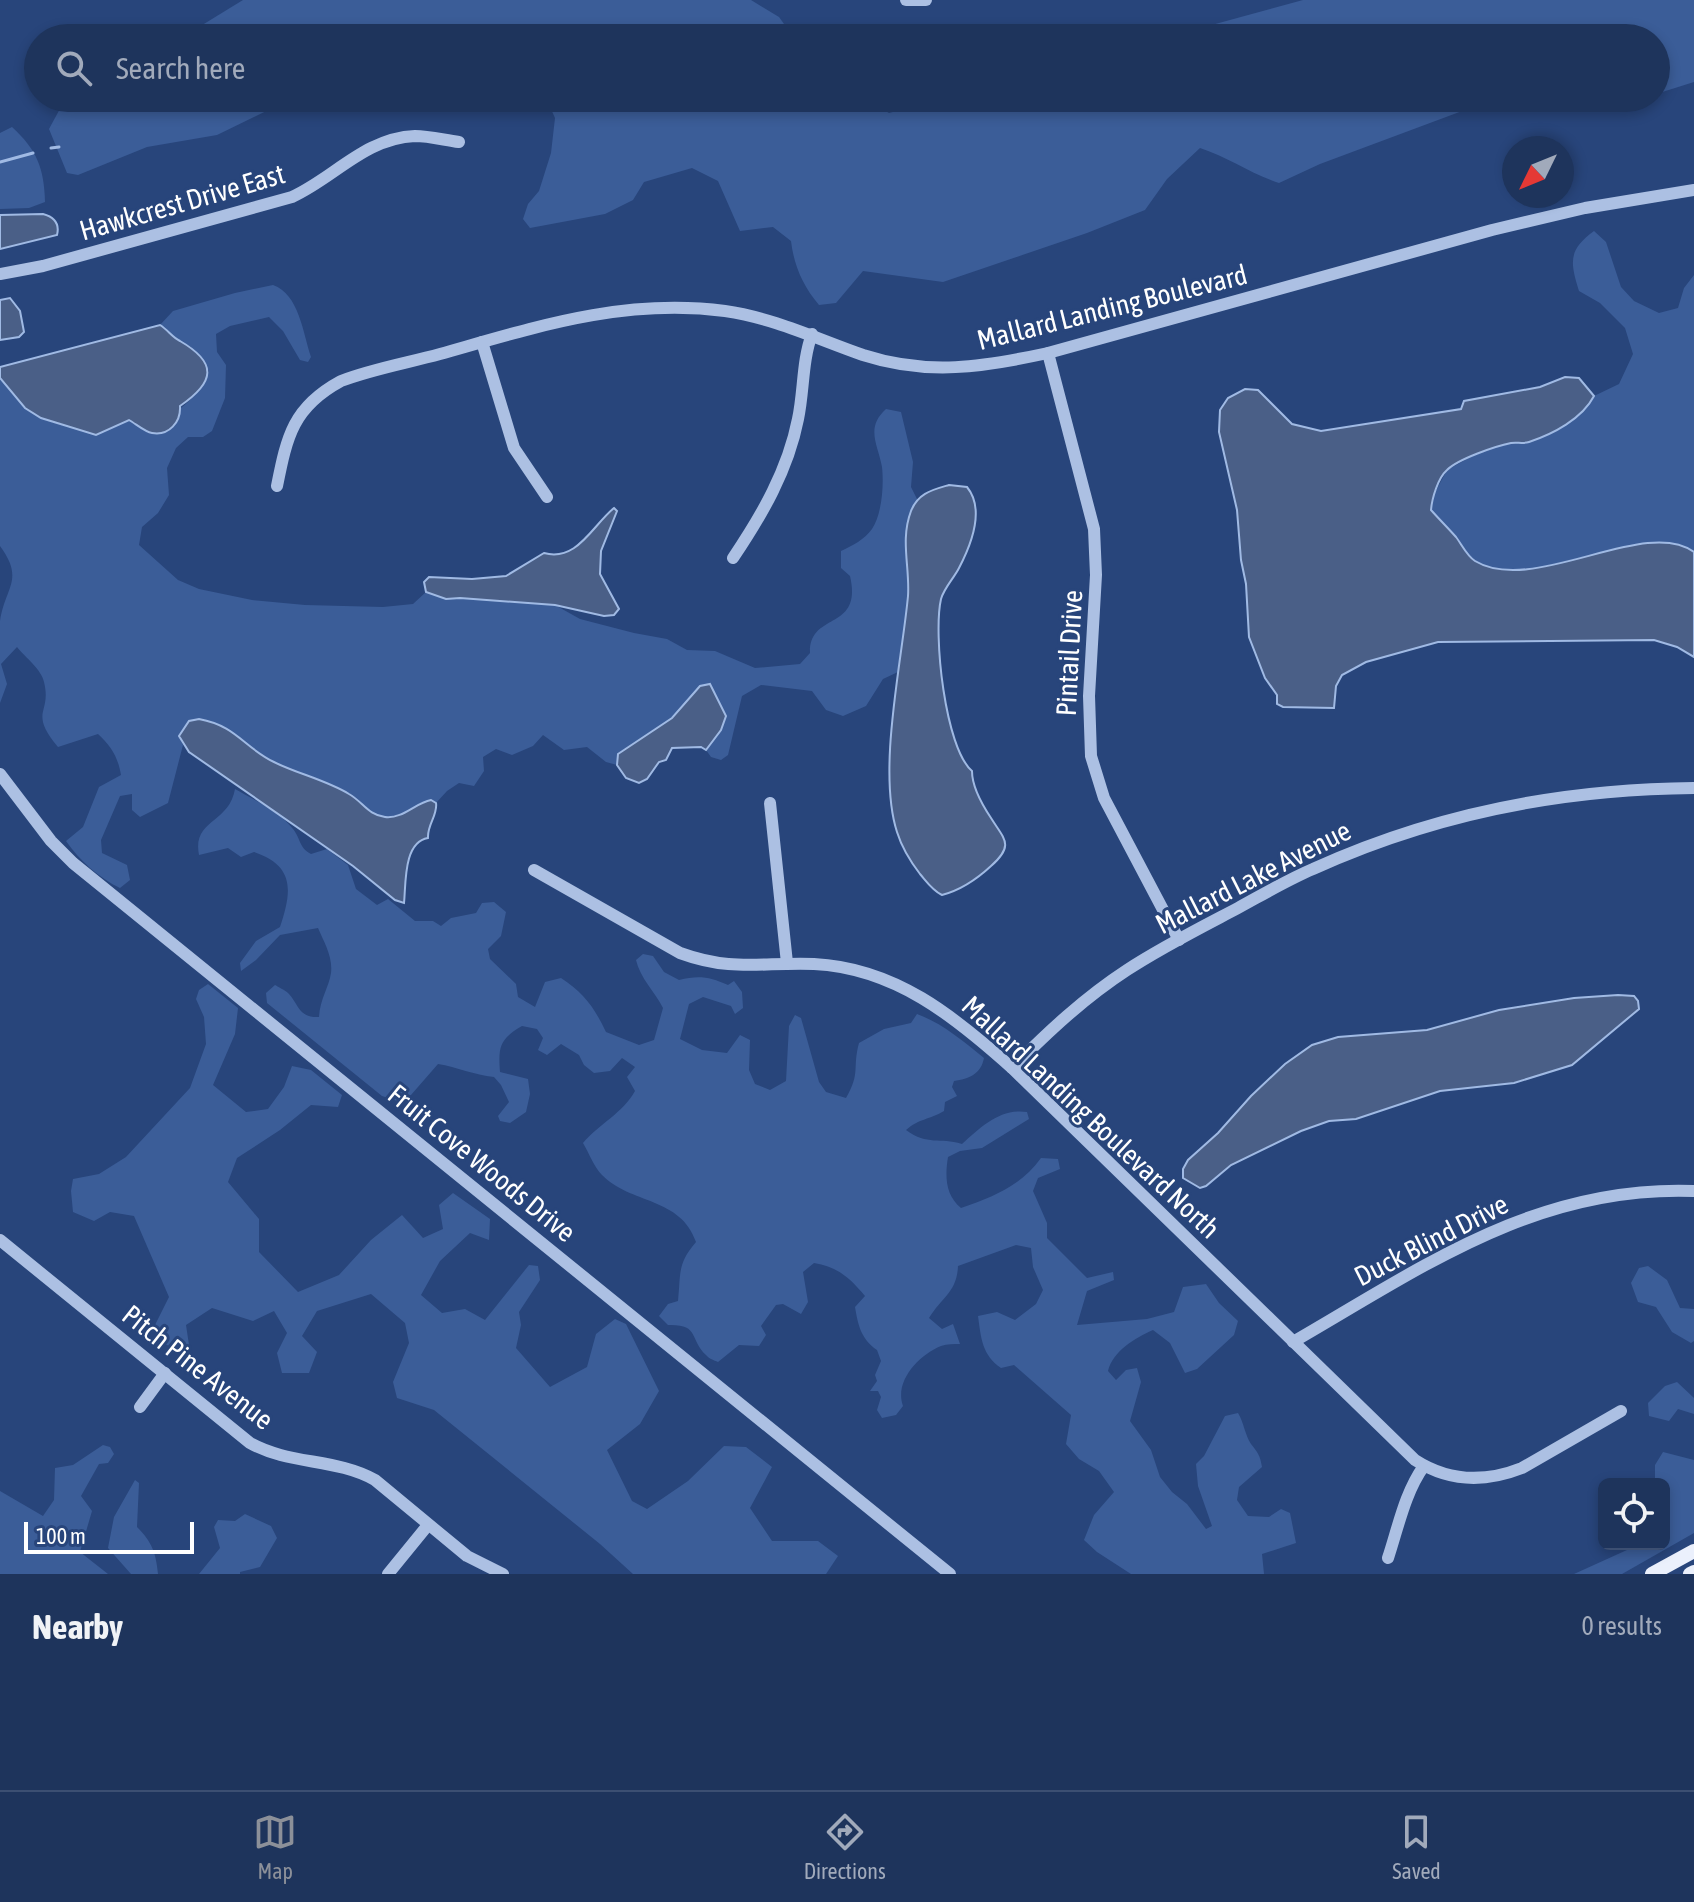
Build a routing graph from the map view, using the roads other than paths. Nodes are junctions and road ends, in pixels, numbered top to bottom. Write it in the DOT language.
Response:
graph roads {
  1 [pos="906,0"];
  2 [pos="926,0"];
  3 [pos="459,142"];
  4 [pos="1694,190"];
  5 [pos="0,274"];
  6 [pos="812,334"];
  7 [pos="482,342"];
  8 [pos="1048,353"];
  9 [pos="277,486"];
  10 [pos="547,497"];
  11 [pos="733,558"];
  12 [pos="0,774"];
  13 [pos="1694,788"];
  14 [pos="770,803"];
  15 [pos="534,870"];
  16 [pos="1179,940"];
  17 [pos="787,963"];
  18 [pos="1012,1068"];
  19 [pos="1694,1191"];
  20 [pos="0,1240"];
  21 [pos="1293,1342"];
  22 [pos="165,1373"];
  23 [pos="140,1407"];
  24 [pos="1621,1411"];
  25 [pos="1424,1466"];
  26 [pos="428,1525"];
  27 [pos="1694,1551"];
  28 [pos="1388,1558"];
  29 [pos="388,1574"];
  30 [pos="503,1574"];
  31 [pos="950,1574"];
  32 [pos="1652,1574"];
  1 -- 2 [label="street"];
  3 -- 5 [label="street, Hawkcrest Drive East"];
  4 -- 8 [label="street, Mallard Landing Boulevard"];
  6 -- 7 [label="street, Mallard Landing Boulevard"];
  6 -- 8 [label="street, Mallard Landing Boulevard"];
  6 -- 11 [label="street"];
  7 -- 9 [label="street, Mallard Landing Boulevard"];
  7 -- 10 [label="street"];
  8 -- 16 [label="street, Pintail Drive"];
  12 -- 31 [label="street, Fruit Cove Woods Drive"];
  13 -- 16 [label="street, Mallard Lake Avenue"];
  14 -- 17 [label="street"];
  15 -- 17 [label="street, Mallard Landing Boulevard North"];
  16 -- 18 [label="street, Mallard Lake Avenue"];
  17 -- 18 [label="street, Mallard Landing Boulevard North"];
  18 -- 21 [label="street, Mallard Landing Boulevard North"];
  19 -- 21 [label="street, Duck Blind Drive"];
  20 -- 22 [label="street, Pitch Pine Avenue"];
  21 -- 25 [label="street, Mallard Landing Boulevard North"];
  22 -- 23 [label="street"];
  22 -- 26 [label="street, Pitch Pine Avenue"];
  24 -- 25 [label="street"];
  25 -- 28 [label="street"];
  26 -- 29 [label="street"];
  26 -- 30 [label="street, Pitch Pine Avenue"];
  27 -- 32 [label="main road"];
}
